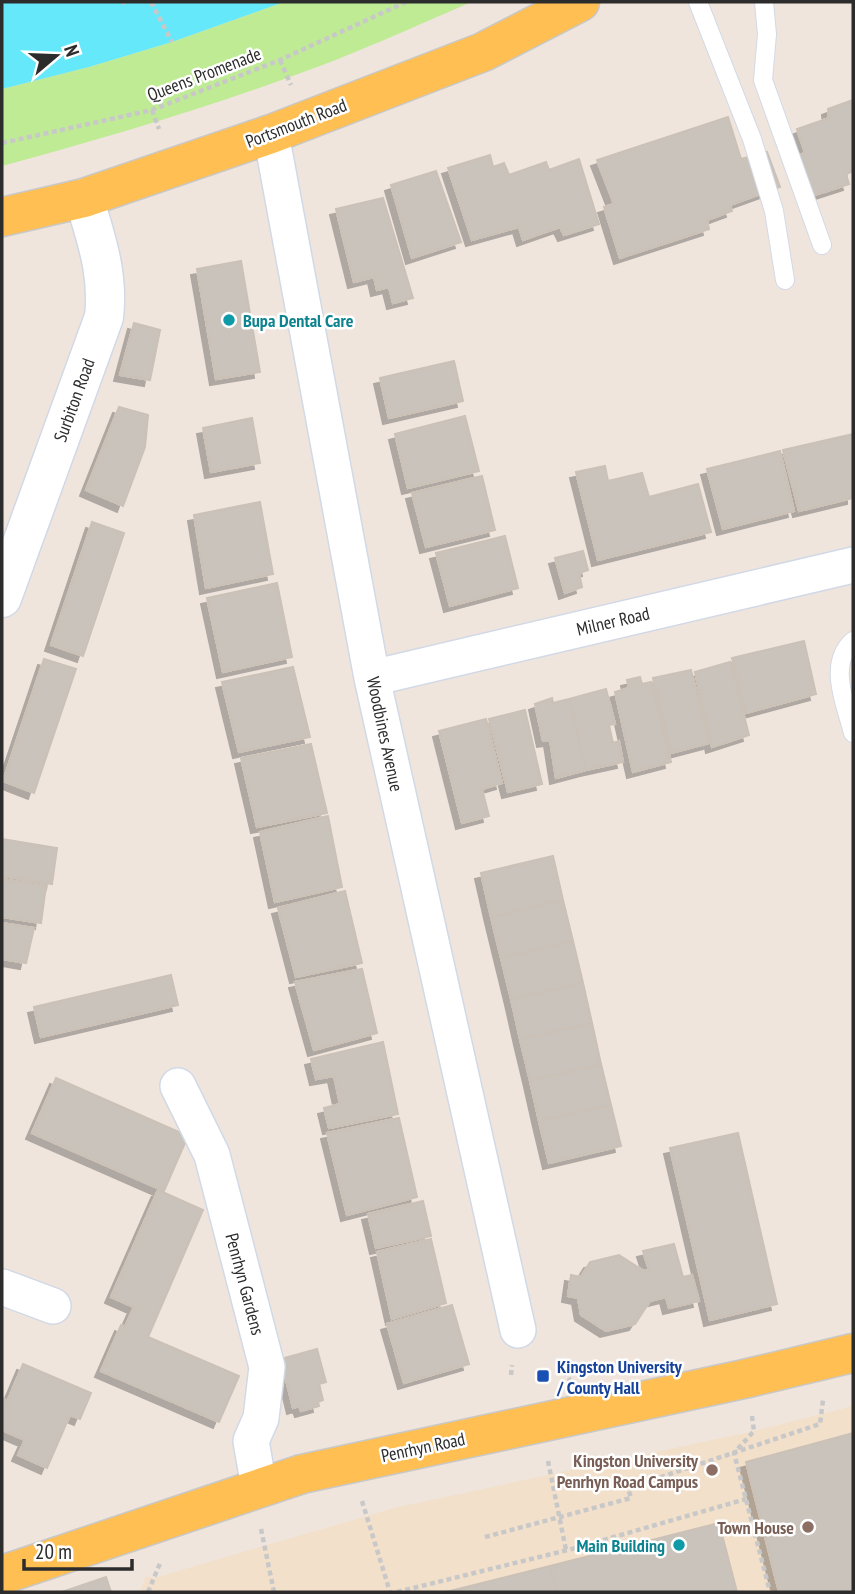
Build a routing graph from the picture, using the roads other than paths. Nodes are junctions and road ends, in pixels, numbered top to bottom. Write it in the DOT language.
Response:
graph roads {
  1 [pos="580,2"];
  2 [pos="698,2"];
  3 [pos="764,2"];
  4 [pos="271,134"];
  5 [pos="84,198"];
  6 [pos="2,217"];
  7 [pos="822,245"];
  8 [pos="785,280"];
  9 [pos="853,565"];
  10 [pos="2,598"];
  11 [pos="853,641"];
  12 [pos="372,678"];
  13 [pos="853,733"];
  14 [pos="178,1086"];
  15 [pos="2,1287"];
  16 [pos="53,1306"];
  17 [pos="518,1330"];
  18 [pos="853,1353"];
  19 [pos="259,1488"];
  20 [pos="2,1575"];
  1 -- 4 [label="main road, Portsmouth Road"];
  2 -- 8 [label="lane"];
  3 -- 7 [label="lane"];
  4 -- 5 [label="main road, Portsmouth Road"];
  4 -- 12 [label="street, Woodbines Avenue"];
  5 -- 6 [label="main road, Portsmouth Road"];
  5 -- 10 [label="main road, Surbiton Road"];
  9 -- 12 [label="street, Milner Road"];
  11 -- 13 [label="lane"];
  12 -- 17 [label="street, Woodbines Avenue"];
  14 -- 19 [label="street, Penrhyn Gardens"];
  15 -- 16 [label="street"];
  18 -- 19 [label="main road, Penrhyn Road"];
  19 -- 20 [label="main road, Penrhyn Road"];
}
